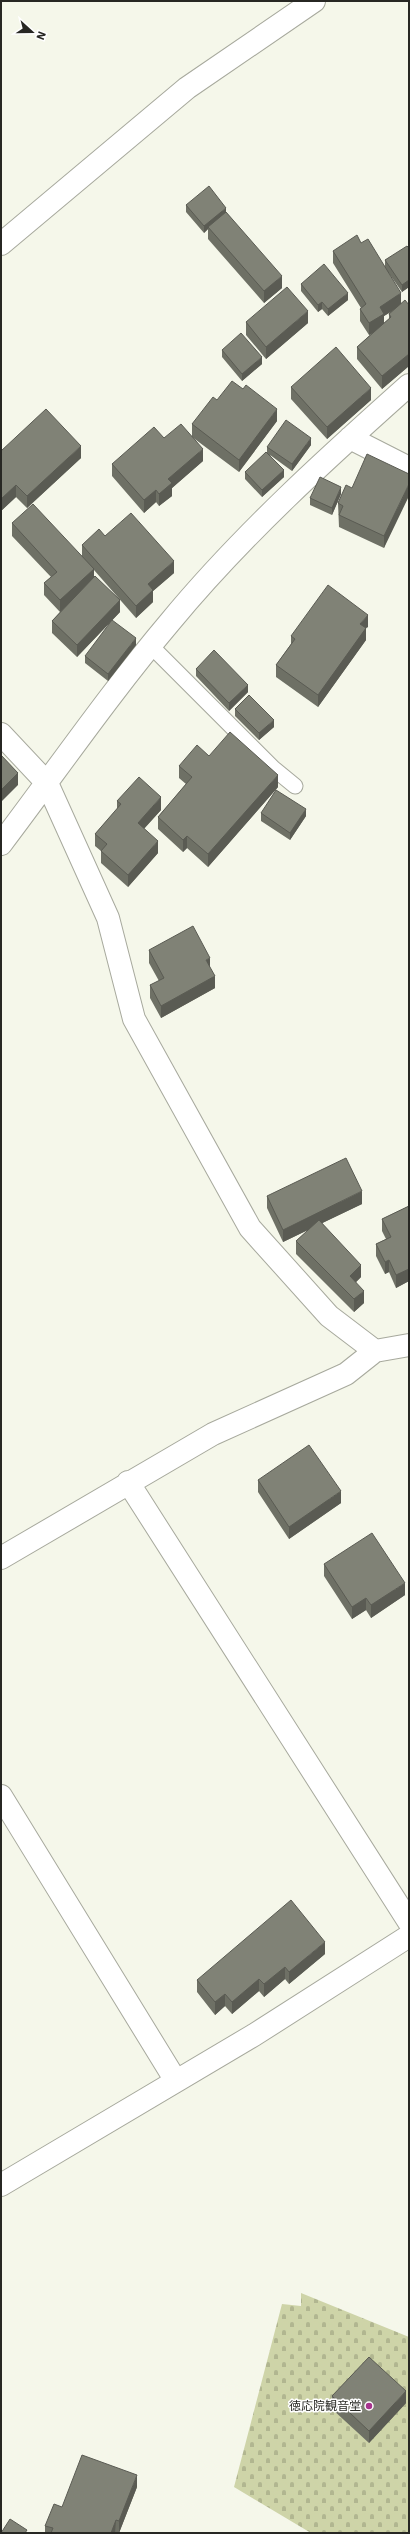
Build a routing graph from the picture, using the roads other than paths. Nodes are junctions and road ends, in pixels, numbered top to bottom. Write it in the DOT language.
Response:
graph roads {
  1 [pos="314,1"];
  2 [pos="1,244"];
  3 [pos="409,385"];
  4 [pos="350,438"];
  5 [pos="409,468"];
  6 [pos="151,646"];
  7 [pos="1,734"];
  8 [pos="47,783"];
  9 [pos="295,786"];
  10 [pos="1,844"];
  11 [pos="409,1345"];
  12 [pos="375,1351"];
  13 [pos="128,1482"];
  14 [pos="1,1558"];
  15 [pos="1,1796"];
  16 [pos="409,1922"];
  17 [pos="409,1936"];
  18 [pos="176,2081"];
  19 [pos="1,2185"];
  1 -- 2 [label="street"];
  3 -- 4 [label="street"];
  4 -- 5 [label="street"];
  4 -- 6 [label="street"];
  6 -- 8 [label="street"];
  6 -- 9 [label="lane"];
  7 -- 8 [label="street"];
  8 -- 10 [label="street"];
  8 -- 12 [label="street"];
  11 -- 12 [label="street"];
  12 -- 13 [label="street"];
  13 -- 14 [label="street"];
  13 -- 16 [label="street"];
  15 -- 18 [label="street"];
  17 -- 18 [label="street"];
  18 -- 19 [label="street"];
}
